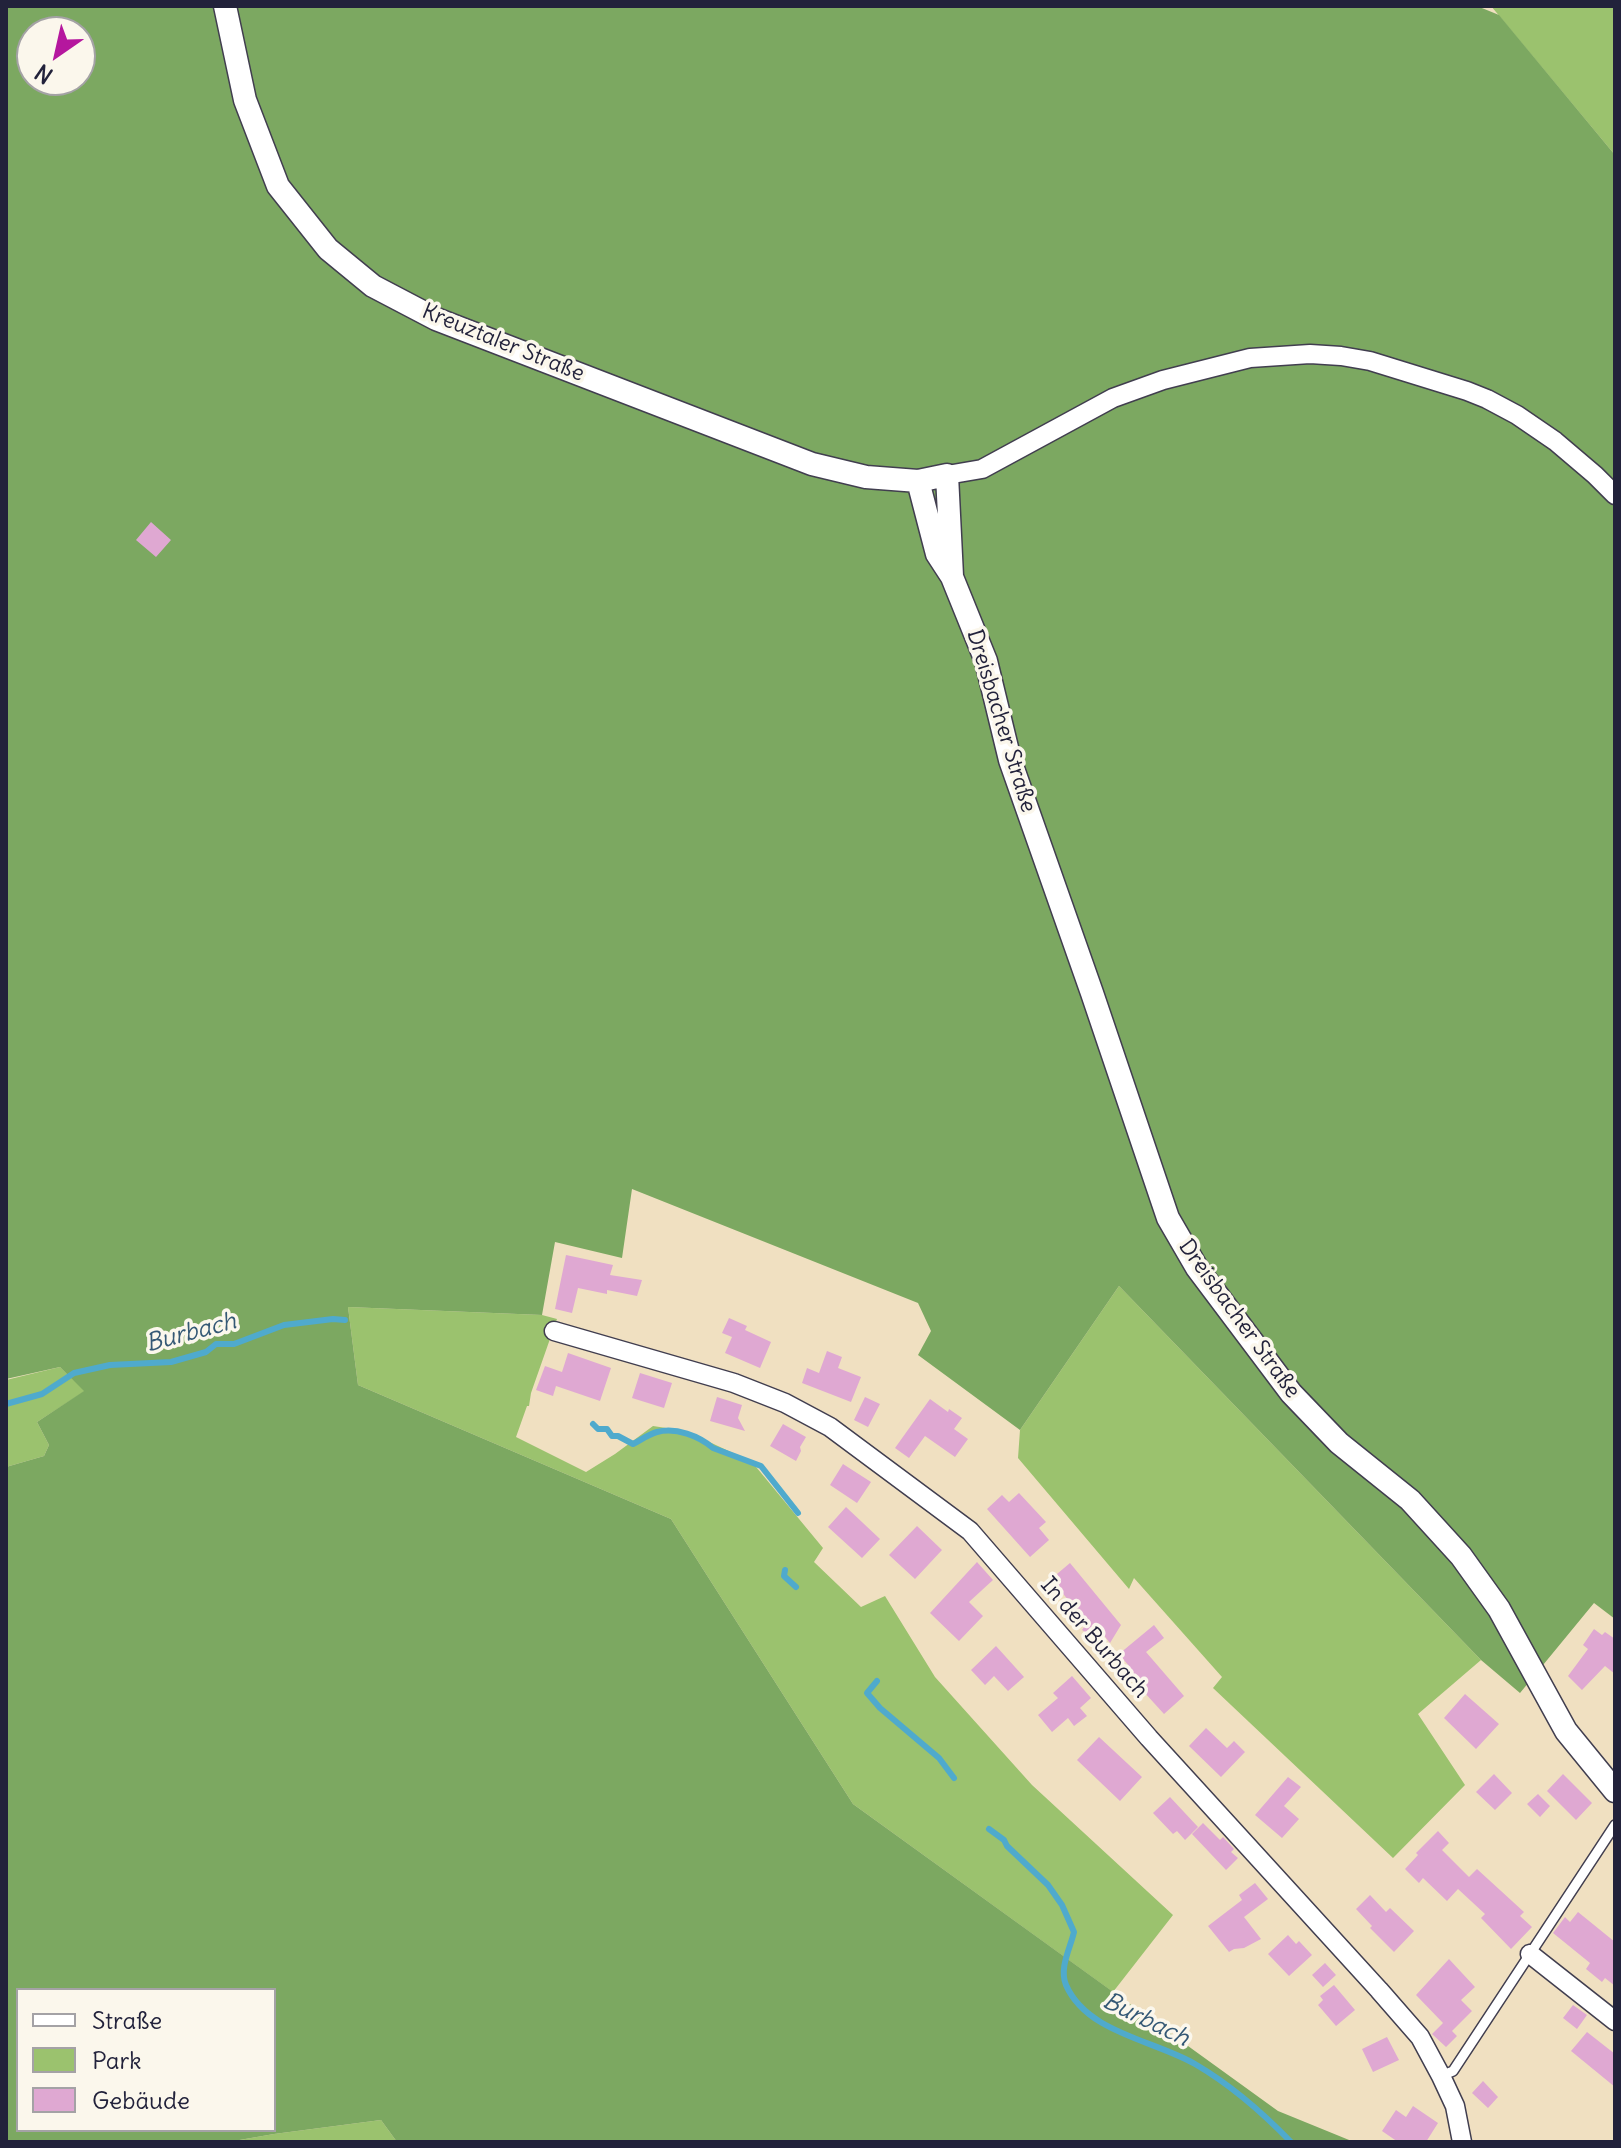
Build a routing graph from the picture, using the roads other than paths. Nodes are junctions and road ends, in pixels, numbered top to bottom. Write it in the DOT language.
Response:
graph roads {
  1 [pos="225,6"];
  2 [pos="947,475"];
  3 [pos="918,481"];
  4 [pos="1615,495"];
  5 [pos="952,577"];
  6 [pos="554,1331"];
  7 [pos="1615,1791"];
  8 [pos="1615,1825"];
  9 [pos="1530,1954"];
  10 [pos="1615,2021"];
  11 [pos="1441,2076"];
  12 [pos="1462,2142"];
  1 -- 3 [label="street, Kreuztaler Straße"];
  2 -- 3 [label="street, Kreuztaler Straße"];
  2 -- 4 [label="street"];
  2 -- 5 [label="street, Dreisbacher Straße"];
  3 -- 5 [label="street, Dreisbacher Straße"];
  5 -- 7 [label="street, Dreisbacher Straße"];
  6 -- 11 [label="street, In der Burbach"];
  8 -- 9 [label="lane"];
  9 -- 10 [label="street"];
  9 -- 11 [label="lane"];
  11 -- 12 [label="street, In der Burbach"];
}
